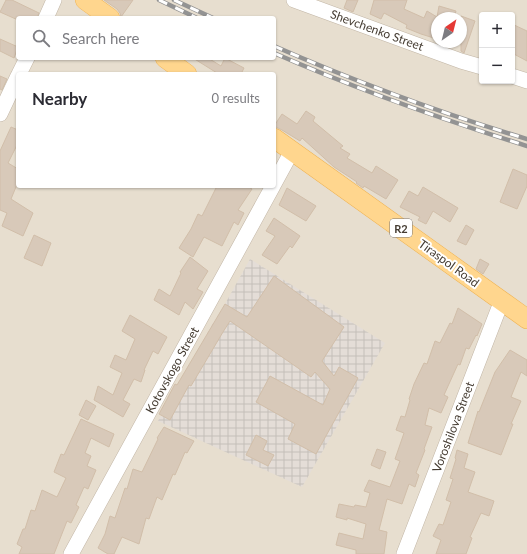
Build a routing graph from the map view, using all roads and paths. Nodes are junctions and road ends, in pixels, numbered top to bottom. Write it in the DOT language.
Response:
graph roads {
  1 [pos="54,0"];
  2 [pos="85,0"];
  3 [pos="294,0"];
  4 [pos="47,16"];
  5 [pos="107,16"];
  6 [pos="26,60"];
  7 [pos="168,60"];
  8 [pos="479,66"];
  9 [pos="20,72"];
  10 [pos="184,72"];
  11 [pos="515,77"];
  12 [pos="16,81"];
  13 [pos="527,81"];
  14 [pos="0,114"];
  15 [pos="276,139"];
  16 [pos="292,150"];
  17 [pos="276,179"];
  18 [pos="271,188"];
  19 [pos="502,300"];
  20 [pos="527,319"];
  21 [pos="71,554"];
  22 [pos="404,554"];
  1 -- 4 [label="street"];
  2 -- 5 [label="main road"];
  3 -- 8 [label="street, Shevchenko Street"];
  6 -- 9 [label="street"];
  7 -- 10 [label="main road"];
  11 -- 13 [label="street"];
  12 -- 14 [label="street"];
  15 -- 16 [label="main road, Tiraspol Road / R2"];
  16 -- 17 [label="street, Kotovskogo Street"];
  16 -- 19 [label="main road, Tiraspol Road / R2"];
  18 -- 21 [label="street, Kotovskogo Street"];
  19 -- 20 [label="main road, Tiraspol Road / R2"];
  19 -- 22 [label="street, Voroshilova Street"];
}
